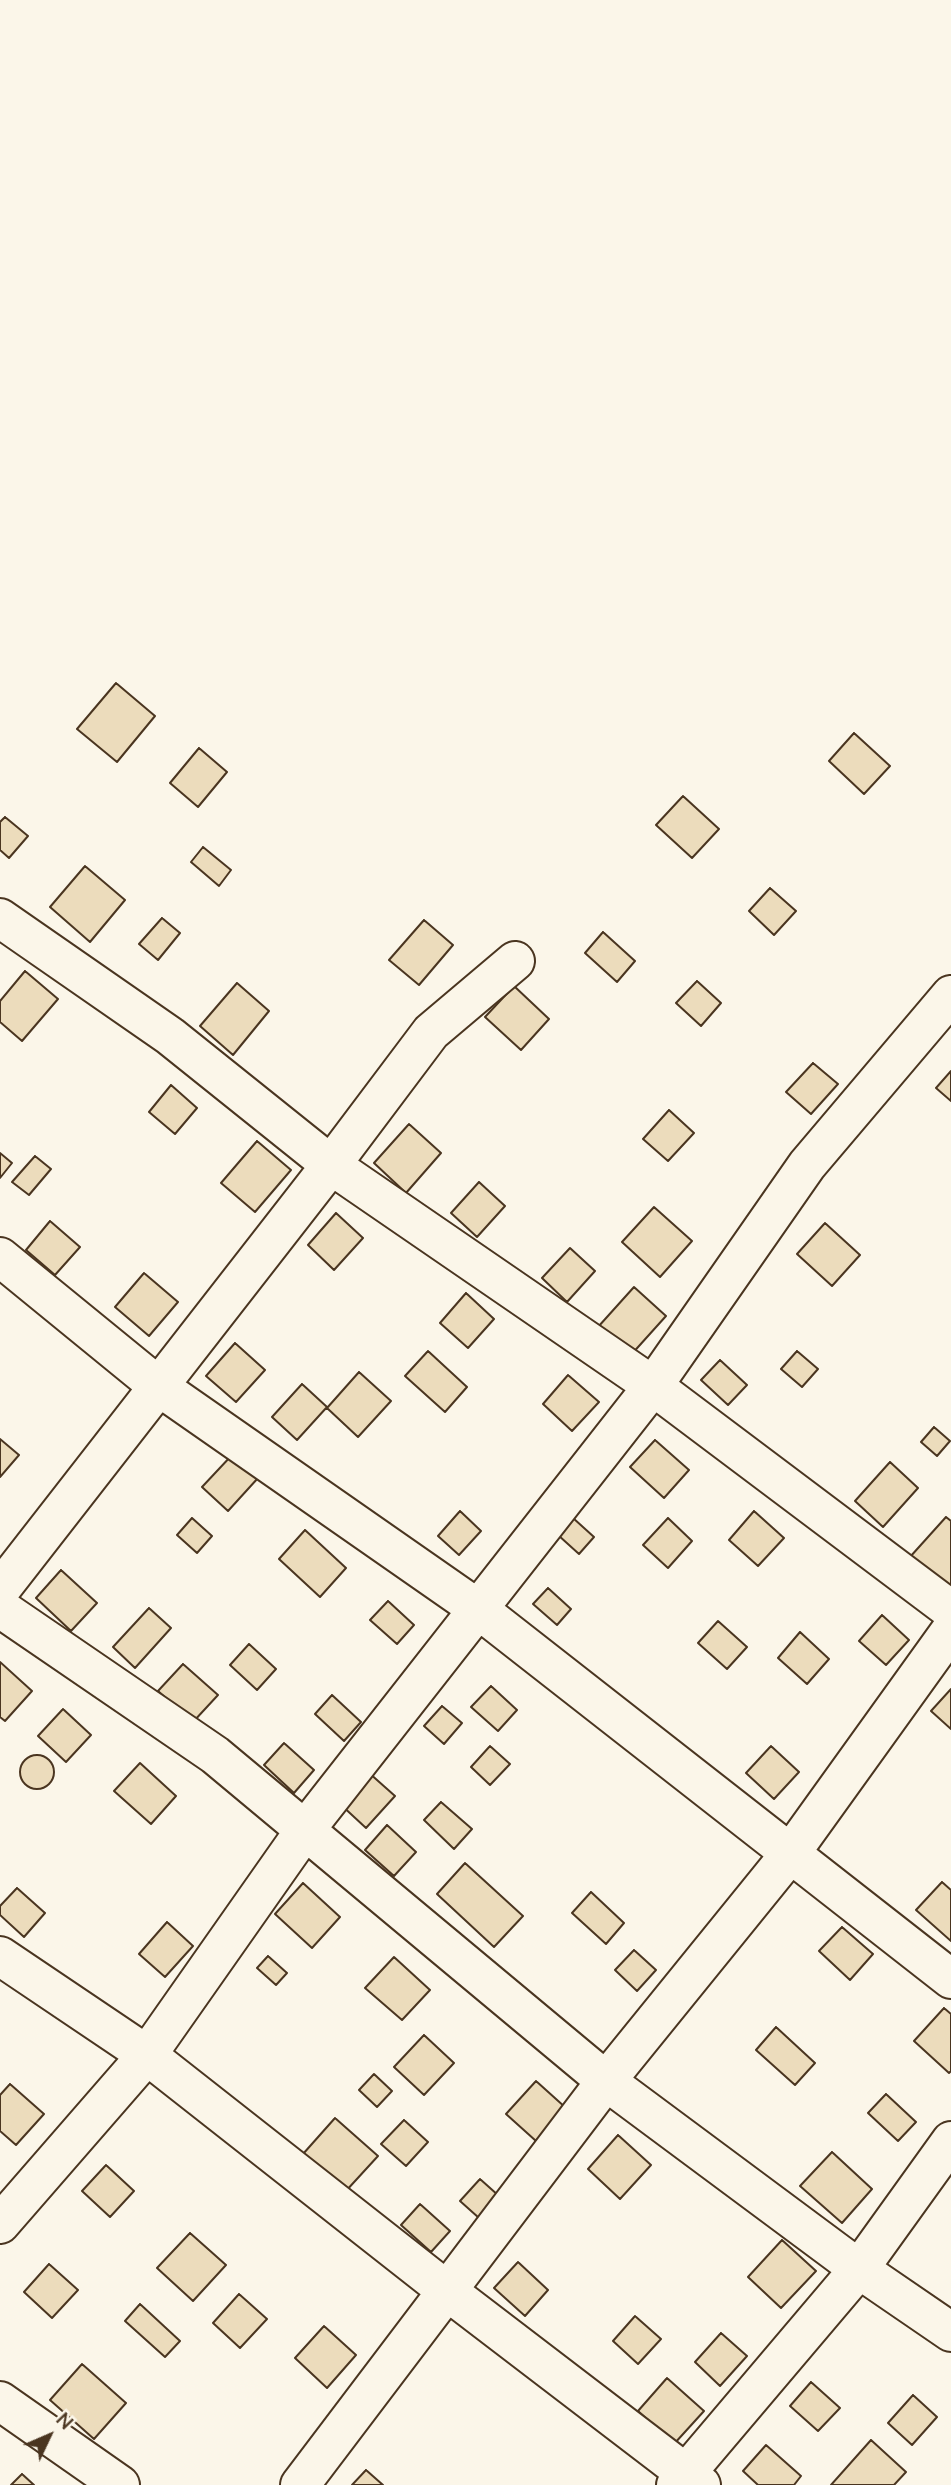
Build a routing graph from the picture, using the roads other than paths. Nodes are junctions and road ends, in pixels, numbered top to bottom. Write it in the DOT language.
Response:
graph roads {
  1 [pos="4,930"];
  2 [pos="515,961"];
  3 [pos="951,995"];
  4 [pos="331,1165"];
  5 [pos="0,1257"];
  6 [pos="158,1385"];
  7 [pos="653,1386"];
  8 [pos="0,1590"];
  9 [pos="0,1608"];
  10 [pos="478,1609"];
  11 [pos="951,1610"];
  12 [pos="951,1630"];
  13 [pos="305,1830"];
  14 [pos="790,1854"];
  15 [pos="0,1956"];
  16 [pos="951,1979"];
  17 [pos="147,2055"];
  18 [pos="606,2081"];
  19 [pos="951,2141"];
  20 [pos="0,2224"];
  21 [pos="859,2269"];
  22 [pos="446,2290"];
  23 [pos="951,2332"];
  24 [pos="0,2401"];
  25 [pos="688,2481"];
  26 [pos="120,2485"];
  27 [pos="300,2485"];
  1 -- 4 [label="street"];
  2 -- 4 [label="street"];
  3 -- 7 [label="street"];
  4 -- 6 [label="street"];
  4 -- 7 [label="street"];
  5 -- 6 [label="street"];
  6 -- 8 [label="street"];
  6 -- 10 [label="street"];
  7 -- 10 [label="street"];
  7 -- 11 [label="street"];
  9 -- 13 [label="street"];
  10 -- 13 [label="street"];
  10 -- 14 [label="street"];
  12 -- 14 [label="street"];
  13 -- 17 [label="street"];
  13 -- 18 [label="street"];
  14 -- 16 [label="street"];
  14 -- 18 [label="street"];
  15 -- 17 [label="street"];
  17 -- 20 [label="street"];
  17 -- 22 [label="street"];
  18 -- 21 [label="street"];
  18 -- 22 [label="street"];
  19 -- 21 [label="street"];
  21 -- 23 [label="street"];
  21 -- 25 [label="street"];
  22 -- 25 [label="street"];
  22 -- 27 [label="street"];
  24 -- 26 [label="street"];
}
